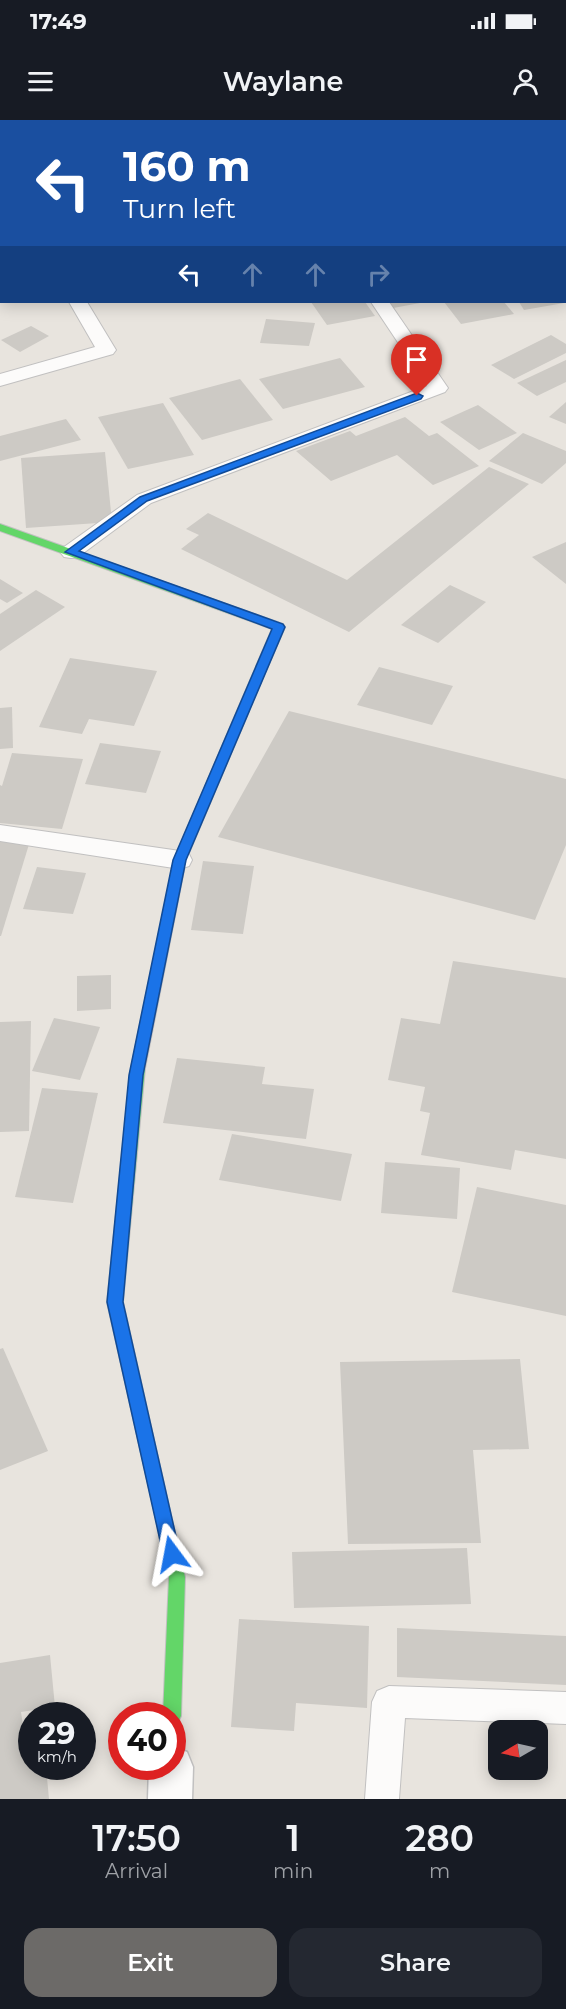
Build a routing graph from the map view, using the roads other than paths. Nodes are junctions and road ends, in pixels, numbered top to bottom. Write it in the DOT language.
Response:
graph roads {
  1 [pos="79,303"];
  2 [pos="381,303"];
  3 [pos="0,380"];
  4 [pos="0,527"];
  5 [pos="71,552"];
  6 [pos="0,833"];
  7 [pos="180,860"];
  8 [pos="173,1702"];
  9 [pos="566,1708"];
  10 [pos="171,1780"];
  11 [pos="170,1799"];
  12 [pos="382,1799"];
  1 -- 3 [label="lane"];
  2 -- 5 [label="lane"];
  4 -- 5 [label="street"];
  5 -- 7 [label="street"];
  6 -- 7 [label="lane"];
  7 -- 8 [label="street"];
  9 -- 12 [label="lane"];
  10 -- 11 [label="street"];
}
